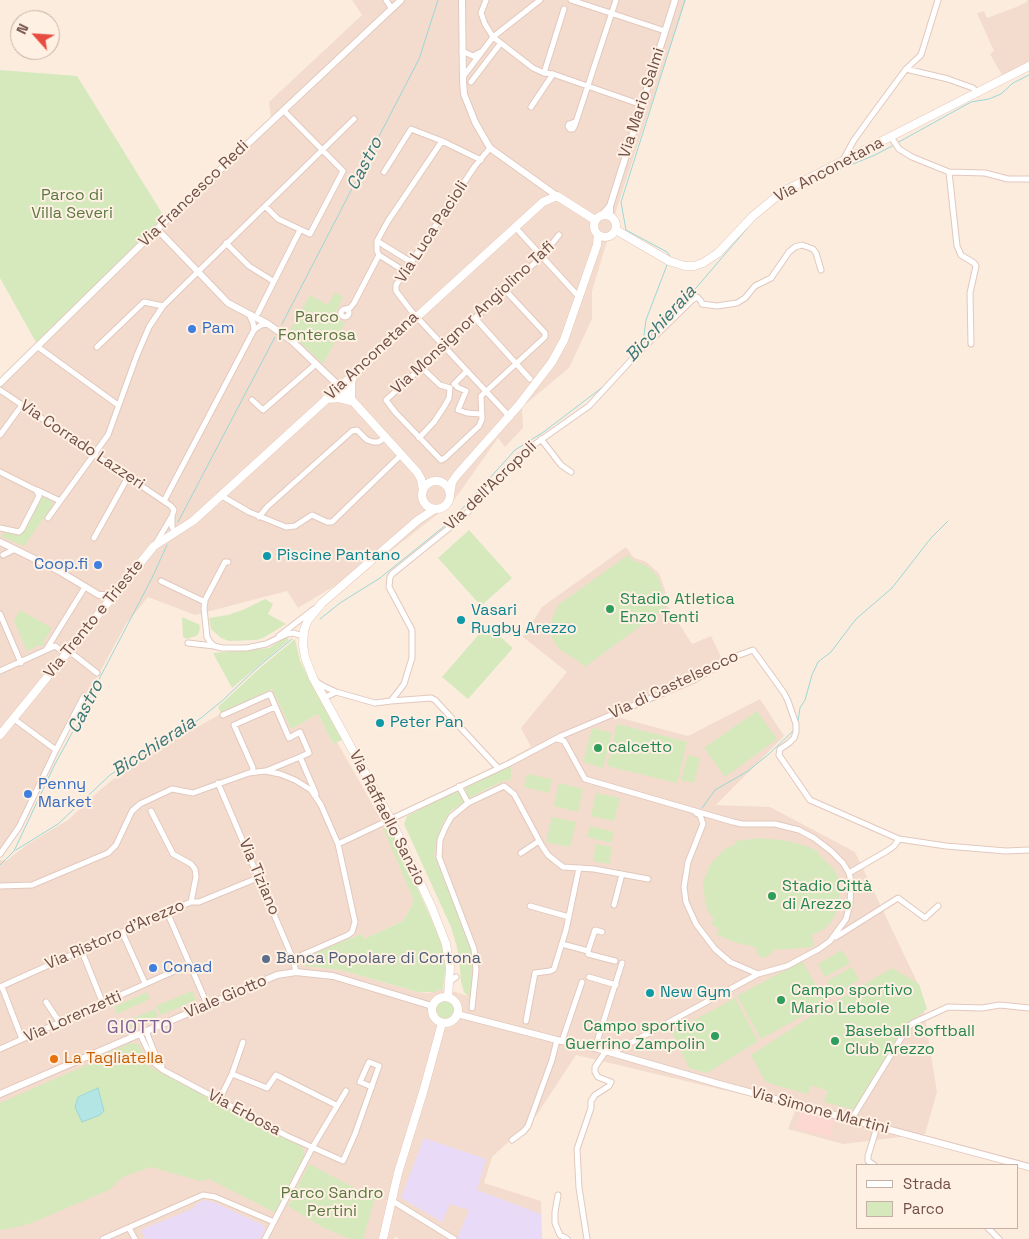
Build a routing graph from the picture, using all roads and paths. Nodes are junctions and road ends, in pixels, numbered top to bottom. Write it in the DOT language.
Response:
graph roads {
  1 [pos="386,0"];
  2 [pos="401,0"];
  3 [pos="462,0"];
  4 [pos="486,0"];
  5 [pos="540,0"];
  6 [pos="571,0"];
  7 [pos="616,0"];
  8 [pos="675,0"];
  9 [pos="938,0"];
  10 [pos="392,9"];
  11 [pos="564,9"];
  12 [pos="612,14"];
  13 [pos="665,31"];
  14 [pos="493,37"];
  15 [pos="500,44"];
  16 [pos="462,52"];
  17 [pos="481,52"];
  18 [pos="470,55"];
  19 [pos="462,63"];
  20 [pos="473,64"];
  21 [pos="1029,66"];
  22 [pos="906,69"];
  23 [pos="544,73"];
  24 [pos="552,74"];
  25 [pos="463,78"];
  26 [pos="471,82"];
  27 [pos="588,87"];
  28 [pos="978,93"];
  29 [pos="642,105"];
  30 [pos="532,107"];
  31 [pos="284,111"];
  32 [pos="354,119"];
  33 [pos="575,122"];
  34 [pos="892,139"];
  35 [pos="442,141"];
  36 [pos="490,148"];
  37 [pos="322,149"];
  38 [pos="481,160"];
  39 [pos="843,160"];
  40 [pos="384,172"];
  41 [pos="949,172"];
  42 [pos="1029,178"];
  43 [pos="557,196"];
  44 [pos="265,206"];
  45 [pos="602,217"];
  46 [pos="515,227"];
  47 [pos="157,229"];
  48 [pos="300,230"];
  49 [pos="616,230"];
  50 [pos="559,235"];
  51 [pos="601,236"];
  52 [pos="377,241"];
  53 [pos="226,243"];
  54 [pos="379,255"];
  55 [pos="542,256"];
  56 [pos="411,262"];
  57 [pos="821,270"];
  58 [pos="404,271"];
  59 [pos="197,272"];
  60 [pos="273,281"];
  61 [pos="505,290"];
  62 [pos="579,297"];
  63 [pos="163,306"];
  64 [pos="348,311"];
  65 [pos="254,315"];
  66 [pos="416,316"];
  67 [pos="475,318"];
  68 [pos="268,324"];
  69 [pos="254,330"];
  70 [pos="971,344"];
  71 [pos="38,346"];
  72 [pos="444,346"];
  73 [pos="97,347"];
  74 [pos="516,363"];
  75 [pos="316,364"];
  76 [pos="421,367"];
  77 [pos="467,371"];
  78 [pos="355,372"];
  79 [pos="530,379"];
  80 [pos="0,383"];
  81 [pos="455,383"];
  82 [pos="339,386"];
  83 [pos="450,388"];
  84 [pos="0,390"];
  85 [pos="486,391"];
  86 [pos="252,400"];
  87 [pos="324,400"];
  88 [pos="351,401"];
  89 [pos="22,404"];
  90 [pos="118,404"];
  91 [pos="481,414"];
  92 [pos="509,416"];
  93 [pos="0,435"];
  94 [pos="385,438"];
  95 [pos="419,438"];
  96 [pos="541,439"];
  97 [pos="94,454"];
  98 [pos="401,454"];
  99 [pos="0,472"];
  100 [pos="417,472"];
  101 [pos="571,472"];
  102 [pos="457,475"];
  103 [pos="128,477"];
  104 [pos="436,481"];
  105 [pos="36,490"];
  106 [pos="423,490"];
  107 [pos="450,494"];
  108 [pos="220,495"];
  109 [pos="60,501"];
  110 [pos="164,501"];
  111 [pos="426,505"];
  112 [pos="435,509"];
  113 [pos="172,516"];
  114 [pos="259,517"];
  115 [pos="48,518"];
  116 [pos="418,520"];
  117 [pos="0,528"];
  118 [pos="175,533"];
  119 [pos="94,538"];
  120 [pos="0,542"];
  121 [pos="154,546"];
  122 [pos="15,549"];
  123 [pos="3,555"];
  124 [pos="228,562"];
  125 [pos="161,581"];
  126 [pos="85,587"];
  127 [pos="99,595"];
  128 [pos="114,596"];
  129 [pos="205,602"];
  130 [pos="322,603"];
  131 [pos="105,606"];
  132 [pos="0,614"];
  133 [pos="292,625"];
  134 [pos="304,633"];
  135 [pos="277,638"];
  136 [pos="188,643"];
  137 [pos="214,646"];
  138 [pos="46,650"];
  139 [pos="68,652"];
  140 [pos="21,662"];
  141 [pos="0,671"];
  142 [pos="97,673"];
  143 [pos="313,678"];
  144 [pos="336,692"];
  145 [pos="84,696"];
  146 [pos="324,698"];
  147 [pos="391,701"];
  148 [pos="275,707"];
  149 [pos="223,715"];
  150 [pos="14,719"];
  151 [pos="0,735"];
  152 [pos="561,739"];
  153 [pos="56,750"];
  154 [pos="300,757"];
  155 [pos="498,768"];
  156 [pos="265,771"];
  157 [pos="252,772"];
  158 [pos="218,783"];
  159 [pos="459,786"];
  160 [pos="468,803"];
  161 [pos="321,805"];
  162 [pos="692,810"];
  163 [pos="151,811"];
  164 [pos="390,820"];
  165 [pos="899,839"];
  166 [pos="539,841"];
  167 [pos="338,844"];
  168 [pos="1029,850"];
  169 [pos="521,853"];
  170 [pos="0,854"];
  171 [pos="579,868"];
  172 [pos="849,873"];
  173 [pos="622,874"];
  174 [pos="260,877"];
  175 [pos="648,879"];
  176 [pos="0,886"];
  177 [pos="191,902"];
  178 [pos="530,906"];
  179 [pos="614,906"];
  180 [pos="938,906"];
  181 [pos="167,912"];
  182 [pos="569,917"];
  183 [pos="122,932"];
  184 [pos="602,932"];
  185 [pos="830,941"];
  186 [pos="562,944"];
  187 [pos="81,949"];
  188 [pos="588,951"];
  189 [pos="293,959"];
  190 [pos="615,961"];
  191 [pos="622,963"];
  192 [pos="190,964"];
  193 [pos="296,972"];
  194 [pos="758,974"];
  195 [pos="589,977"];
  196 [pos="582,982"];
  197 [pos="145,983"];
  198 [pos="616,985"];
  199 [pos="1,987"];
  200 [pos="448,997"];
  201 [pos="46,1002"];
  202 [pos="103,1004"];
  203 [pos="207,1004"];
  204 [pos="432,1006"];
  205 [pos="472,1008"];
  206 [pos="1029,1008"];
  207 [pos="457,1014"];
  208 [pos="526,1021"];
  209 [pos="60,1023"];
  210 [pos="442,1023"];
  211 [pos="143,1032"];
  212 [pos="22,1039"];
  213 [pos="560,1041"];
  214 [pos="243,1042"];
  215 [pos="595,1048"];
  216 [pos="0,1049"];
  217 [pos="609,1052"];
  218 [pos="232,1074"];
  219 [pos="372,1086"];
  220 [pos="346,1091"];
  221 [pos="0,1094"];
  222 [pos="219,1100"];
  223 [pos="336,1105"];
  224 [pos="851,1120"];
  225 [pos="877,1126"];
  226 [pos="512,1140"];
  227 [pos="312,1148"];
  228 [pos="872,1164"];
  229 [pos="1018,1164"];
  230 [pos="558,1195"];
  231 [pos="391,1200"];
  232 [pos="274,1222"];
  233 [pos="129,1228"];
  234 [pos="989,1229"];
  235 [pos="103,1239"];
  236 [pos="135,1239"];
  237 [pos="265,1239"];
  238 [pos="383,1239"];
  239 [pos="454,1239"];
  240 [pos="567,1239"];
  241 [pos="581,1239"];
  242 [pos="587,1239"];
  243 [pos="999,1239"];
  1 -- 10 [label="street"];
  2 -- 10 [label="street, Via Francesco Redi"];
  3 -- 16 [label="street"];
  4 -- 14 [label="street"];
  5 -- 14 [label="street"];
  6 -- 12 [label="street"];
  7 -- 12 [label="street"];
  8 -- 13 [label="street, Via Mario Salmi"];
  9 -- 22 [label="street"];
  10 -- 31 [label="street, Via Francesco Redi"];
  11 -- 23 [label="street"];
  12 -- 13 [label="street"];
  12 -- 27 [label="street"];
  13 -- 29 [label="street, Via Mario Salmi"];
  14 -- 15 [label="street"];
  14 -- 17 [label="street"];
  15 -- 23 [label="street"];
  15 -- 26 [label="street"];
  16 -- 18 [label="street"];
  16 -- 19 [label="street"];
  17 -- 18 [label="street"];
  17 -- 20 [label="street"];
  18 -- 19 [label="street"];
  19 -- 20 [label="street"];
  19 -- 25 [label="street"];
  20 -- 25 [label="street"];
  21 -- 28 [label="main road, Via Anconetana"];
  22 -- 28 [label="street"];
  22 -- 39 [label="street"];
  23 -- 24 [label="street"];
  24 -- 27 [label="street"];
  24 -- 30 [label="street"];
  25 -- 36 [label="street"];
  27 -- 29 [label="street"];
  27 -- 33 [label="street"];
  28 -- 34 [label="main road, Via Anconetana"];
  29 -- 45 [label="street, Via Mario Salmi"];
  31 -- 37 [label="street"];
  31 -- 47 [label="street, Via Francesco Redi"];
  32 -- 37 [label="street"];
  34 -- 39 [label="main road, Via Anconetana"];
  34 -- 41 [label="street"];
  35 -- 38 [label="street"];
  35 -- 40 [label="street"];
  35 -- 52 [label="street"];
  36 -- 38 [label="street, Via Luca Pacioli"];
  36 -- 43 [label="street"];
  37 -- 44 [label="street"];
  37 -- 48 [label="street"];
  38 -- 56 [label="street, Via Luca Pacioli"];
  39 -- 49 [label="main road, Via Anconetana"];
  41 -- 42 [label="street"];
  41 -- 70 [label="street"];
  43 -- 45 [label="main road"];
  43 -- 46 [label="main road, Via Anconetana"];
  44 -- 48 [label="street"];
  44 -- 53 [label="street"];
  45 -- 49 [label="main road"];
  45 -- 51 [label="main road"];
  46 -- 55 [label="street"];
  46 -- 66 [label="main road, Via Anconetana"];
  47 -- 59 [label="street"];
  47 -- 71 [label="street, Via Francesco Redi"];
  48 -- 60 [label="street"];
  49 -- 51 [label="main road"];
  50 -- 55 [label="street, Via Monsignor Angiolino Tafi"];
  51 -- 62 [label="main road"];
  52 -- 54 [label="street"];
  52 -- 56 [label="street"];
  53 -- 59 [label="street"];
  53 -- 60 [label="street"];
  54 -- 58 [label="street"];
  54 -- 64 [label="street"];
  55 -- 61 [label="street, Via Monsignor Angiolino Tafi"];
  55 -- 62 [label="street"];
  56 -- 58 [label="street, Via Luca Pacioli"];
  57 -- 96 [label="street, Via dell'Acropoli"];
  58 -- 66 [label="street, Via Luca Pacioli"];
  59 -- 63 [label="street"];
  59 -- 65 [label="street"];
  60 -- 65 [label="street"];
  61 -- 67 [label="street, Via Monsignor Angiolino Tafi"];
  61 -- 74 [label="street"];
  62 -- 92 [label="main road"];
  63 -- 73 [label="street"];
  63 -- 90 [label="street"];
  65 -- 68 [label="street"];
  65 -- 69 [label="street"];
  66 -- 72 [label="street"];
  66 -- 78 [label="main road, Via Anconetana"];
  67 -- 72 [label="street, Via Monsignor Angiolino Tafi"];
  67 -- 74 [label="street"];
  68 -- 69 [label="street"];
  68 -- 75 [label="street"];
  69 -- 110 [label="street"];
  71 -- 80 [label="street, Via Francesco Redi"];
  71 -- 90 [label="street"];
  72 -- 76 [label="street, Via Monsignor Angiolino Tafi"];
  72 -- 77 [label="street"];
  74 -- 79 [label="street"];
  74 -- 85 [label="street"];
  75 -- 82 [label="street"];
  75 -- 86 [label="street"];
  76 -- 83 [label="street"];
  76 -- 95 [label="street, Via Monsignor Angiolino Tafi"];
  77 -- 81 [label="street"];
  77 -- 85 [label="street"];
  78 -- 82 [label="main road, Via Anconetana"];
  78 -- 88 [label="main road"];
  81 -- 83 [label="street"];
  81 -- 91 [label="street"];
  82 -- 87 [label="main road, Via Anconetana"];
  82 -- 88 [label="main road"];
  83 -- 95 [label="street"];
  84 -- 89 [label="street, Via Corrado Lazzeri"];
  85 -- 91 [label="street"];
  85 -- 92 [label="street"];
  87 -- 88 [label="main road"];
  87 -- 108 [label="main road, Via Anconetana"];
  88 -- 94 [label="main road"];
  89 -- 93 [label="street"];
  89 -- 97 [label="street, Via Corrado Lazzeri"];
  90 -- 97 [label="street"];
  91 -- 95 [label="street"];
  92 -- 102 [label="main road"];
  94 -- 98 [label="main road"];
  94 -- 114 [label="street"];
  96 -- 101 [label="street"];
  96 -- 147 [label="street, Via dell'Acropoli"];
  97 -- 103 [label="street, Via Corrado Lazzeri"];
  97 -- 109 [label="street"];
  98 -- 100 [label="main road"];
  98 -- 114 [label="street"];
  99 -- 105 [label="street"];
  100 -- 104 [label="main road"];
  100 -- 106 [label="main road"];
  102 -- 104 [label="main road"];
  102 -- 107 [label="main road"];
  103 -- 110 [label="street, Via Corrado Lazzeri"];
  103 -- 119 [label="street"];
  104 -- 106 [label="main road"];
  104 -- 107 [label="main road"];
  105 -- 109 [label="street"];
  105 -- 117 [label="street"];
  106 -- 111 [label="main road"];
  107 -- 112 [label="main road"];
  108 -- 114 [label="street"];
  108 -- 118 [label="main road, Via Anconetana"];
  109 -- 115 [label="street"];
  110 -- 113 [label="street"];
  111 -- 112 [label="main road"];
  111 -- 116 [label="main road"];
  112 -- 116 [label="main road"];
  113 -- 118 [label="street"];
  113 -- 121 [label="street, Via Trento e Trieste"];
  116 -- 130 [label="main road"];
  118 -- 121 [label="main road, Via Anconetana"];
  120 -- 122 [label="street"];
  121 -- 128 [label="main road, Via Trento e Trieste"];
  122 -- 123 [label="street"];
  122 -- 126 [label="street"];
  124 -- 129 [label="street"];
  125 -- 129 [label="street"];
  126 -- 127 [label="street"];
  126 -- 138 [label="street"];
  127 -- 128 [label="street"];
  127 -- 131 [label="street"];
  128 -- 131 [label="main road, Via Trento e Trieste"];
  129 -- 137 [label="street"];
  130 -- 133 [label="street"];
  130 -- 134 [label="main road"];
  131 -- 139 [label="main road, Via Trento e Trieste"];
  132 -- 140 [label="street"];
  133 -- 134 [label="street"];
  133 -- 135 [label="street"];
  134 -- 135 [label="street"];
  134 -- 143 [label="main road, Via Raffaello Sanzio"];
  135 -- 137 [label="street"];
  136 -- 137 [label="street"];
  138 -- 139 [label="street"];
  138 -- 140 [label="street"];
  139 -- 142 [label="street"];
  139 -- 150 [label="main road, Via Trento e Trieste"];
  140 -- 141 [label="street"];
  143 -- 144 [label="street"];
  143 -- 146 [label="main road, Via Raffaello Sanzio"];
  144 -- 146 [label="street"];
  144 -- 147 [label="street"];
  145 -- 153 [label="street"];
  146 -- 164 [label="main road, Via Raffaello Sanzio"];
  147 -- 155 [label="street"];
  148 -- 149 [label="street"];
  148 -- 154 [label="street"];
  148 -- 157 [label="street"];
  150 -- 151 [label="main road, Via Trento e Trieste"];
  150 -- 153 [label="street"];
  152 -- 155 [label="street, Via di Castelsecco"];
  152 -- 162 [label="street"];
  152 -- 165 [label="street, Via di Castelsecco"];
  153 -- 170 [label="street"];
  154 -- 156 [label="street"];
  154 -- 161 [label="street"];
  155 -- 159 [label="street, Via di Castelsecco"];
  156 -- 157 [label="street"];
  156 -- 161 [label="street"];
  157 -- 158 [label="street"];
  158 -- 174 [label="street, Via Tiziano"];
  158 -- 176 [label="street"];
  159 -- 160 [label="street"];
  159 -- 164 [label="street, Via di Castelsecco"];
  160 -- 166 [label="street"];
  160 -- 205 [label="street"];
  161 -- 167 [label="street"];
  162 -- 172 [label="street"];
  162 -- 194 [label="street"];
  163 -- 177 [label="street"];
  164 -- 167 [label="street, Via di Castelsecco"];
  164 -- 200 [label="main road, Via Raffaello Sanzio"];
  165 -- 168 [label="street, Via di Castelsecco"];
  165 -- 172 [label="street"];
  166 -- 169 [label="street"];
  166 -- 171 [label="street"];
  167 -- 189 [label="street"];
  171 -- 173 [label="street"];
  171 -- 182 [label="street"];
  172 -- 185 [label="street"];
  173 -- 175 [label="street"];
  173 -- 179 [label="street"];
  174 -- 177 [label="street, Via Ristoro d'Arezzo"];
  174 -- 189 [label="street, Via Tiziano"];
  177 -- 181 [label="street, Via Ristoro d'Arezzo"];
  178 -- 182 [label="street"];
  180 -- 185 [label="street"];
  181 -- 183 [label="street, Via Ristoro d'Arezzo"];
  181 -- 192 [label="street"];
  182 -- 186 [label="street"];
  183 -- 187 [label="street, Via Ristoro d'Arezzo"];
  183 -- 197 [label="street"];
  184 -- 188 [label="street"];
  185 -- 194 [label="street"];
  186 -- 188 [label="street"];
  186 -- 208 [label="street"];
  187 -- 199 [label="street, Via Ristoro d'Arezzo"];
  187 -- 202 [label="street"];
  188 -- 190 [label="street"];
  189 -- 193 [label="street, Via Tiziano"];
  191 -- 198 [label="street"];
  192 -- 197 [label="street, Via Lorenzetti"];
  192 -- 203 [label="street"];
  193 -- 203 [label="street, Viale Giotto"];
  193 -- 204 [label="street, Viale Giotto"];
  194 -- 217 [label="street"];
  195 -- 198 [label="street"];
  196 -- 213 [label="street"];
  197 -- 202 [label="street, Via Lorenzetti"];
  198 -- 215 [label="street"];
  199 -- 212 [label="street"];
  200 -- 204 [label="main road"];
  200 -- 207 [label="main road"];
  201 -- 209 [label="street"];
  202 -- 209 [label="street, Via Lorenzetti"];
  203 -- 211 [label="street, Viale Giotto"];
  204 -- 210 [label="main road"];
  206 -- 224 [label="street"];
  207 -- 210 [label="main road"];
  207 -- 213 [label="street"];
  209 -- 212 [label="street, Via Lorenzetti"];
  210 -- 231 [label="main road"];
  211 -- 221 [label="street, Viale Giotto"];
  211 -- 222 [label="street, Via Erbosa"];
  212 -- 216 [label="street, Via Lorenzetti"];
  213 -- 215 [label="street"];
  213 -- 226 [label="street"];
  214 -- 218 [label="street"];
  215 -- 217 [label="street"];
  217 -- 224 [label="street, Via Simone Martini"];
  217 -- 242 [label="street"];
  218 -- 222 [label="street"];
  218 -- 223 [label="street"];
  219 -- 219 [label="street"];
  219 -- 227 [label="street, Via Erbosa"];
  220 -- 223 [label="street"];
  222 -- 227 [label="street, Via Erbosa"];
  223 -- 227 [label="street"];
  224 -- 225 [label="street, Via Simone Martini"];
  225 -- 228 [label="street"];
  225 -- 229 [label="street, Via Simone Martini"];
  227 -- 232 [label="street"];
  230 -- 240 [label="street"];
  231 -- 238 [label="main road"];
  231 -- 239 [label="street"];
  232 -- 233 [label="street"];
  232 -- 237 [label="street"];
  233 -- 235 [label="street"];
  233 -- 236 [label="street"];
  234 -- 243 [label="street"];
  241 -- 242 [label="street"];
}
